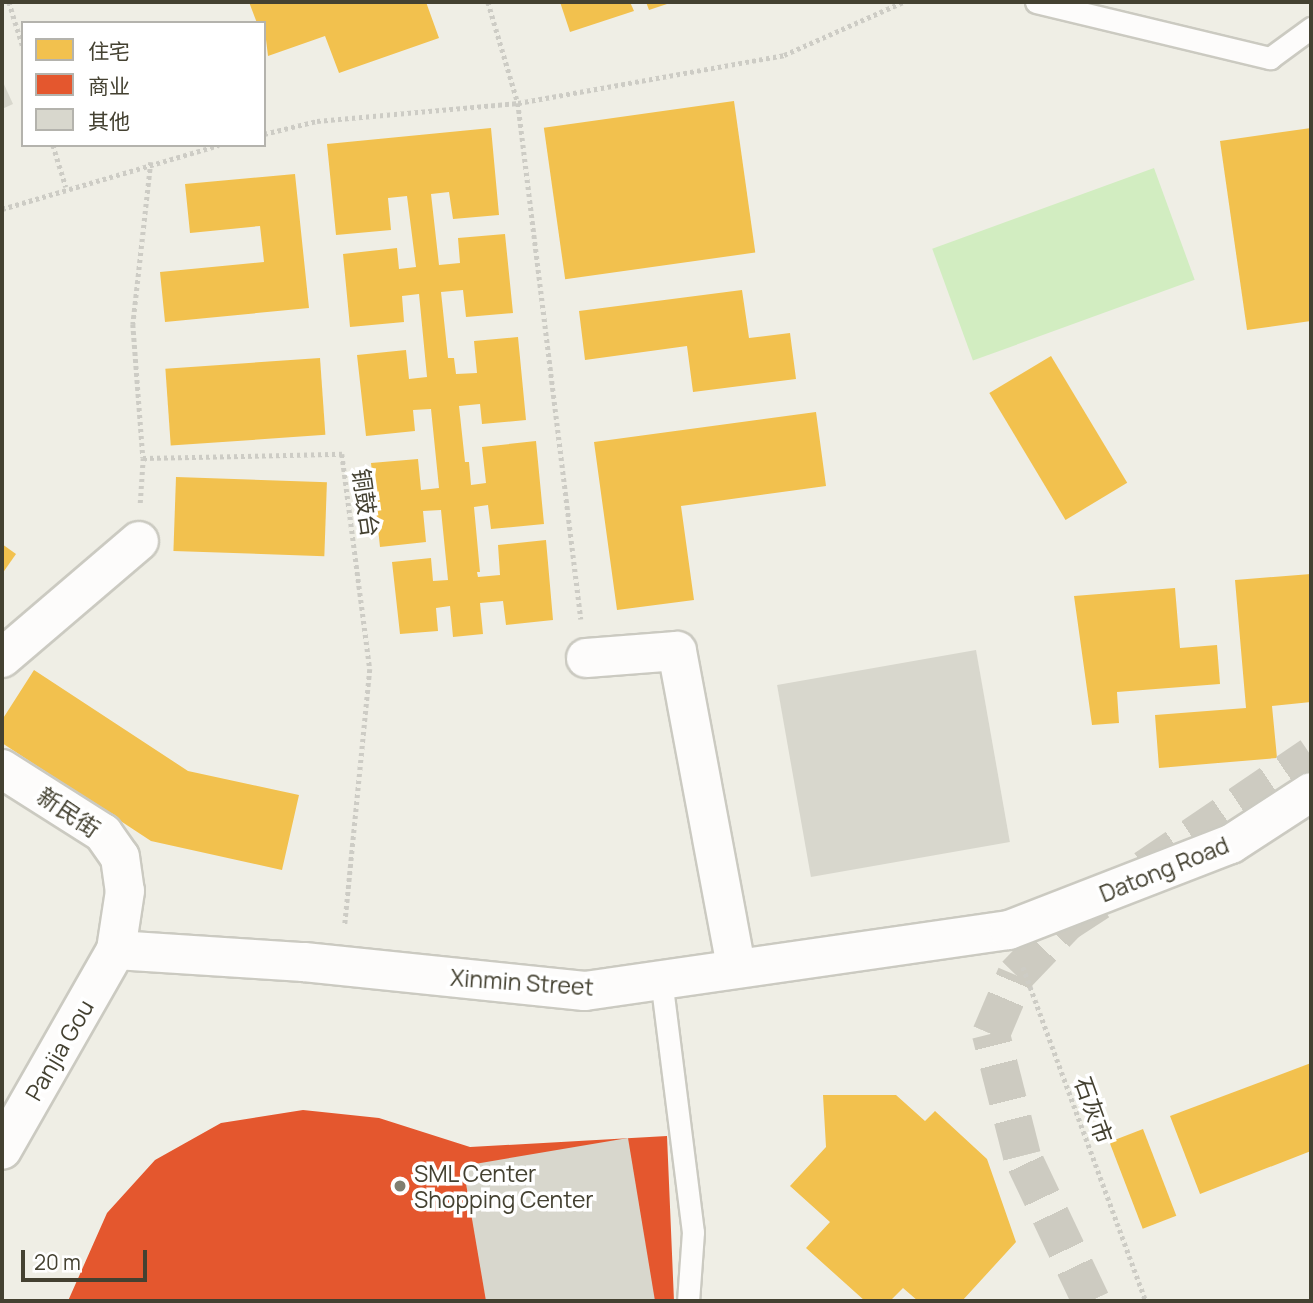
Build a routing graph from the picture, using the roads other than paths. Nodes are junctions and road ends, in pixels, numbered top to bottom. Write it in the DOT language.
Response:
graph roads {
  1 [pos="1036,2"];
  2 [pos="1311,28"];
  3 [pos="139,541"];
  4 [pos="2,658"];
  5 [pos="586,658"];
  6 [pos="2,769"];
  7 [pos="1311,792"];
  8 [pos="1009,930"];
  9 [pos="116,950"];
  10 [pos="736,967"];
  11 [pos="661,979"];
  12 [pos="5,1137"];
  13 [pos="688,1301"];
  1 -- 2 [label="lane"];
  3 -- 4 [label="street"];
  5 -- 10 [label="street"];
  6 -- 9 [label="street, 新民街"];
  7 -- 8 [label="street, Datong Road"];
  8 -- 10 [label="street, Xinmin Street"];
  9 -- 11 [label="street, Xinmin Street"];
  9 -- 12 [label="street, Panjia Gou"];
  10 -- 11 [label="street, Xinmin Street"];
  11 -- 13 [label="lane"];
}
